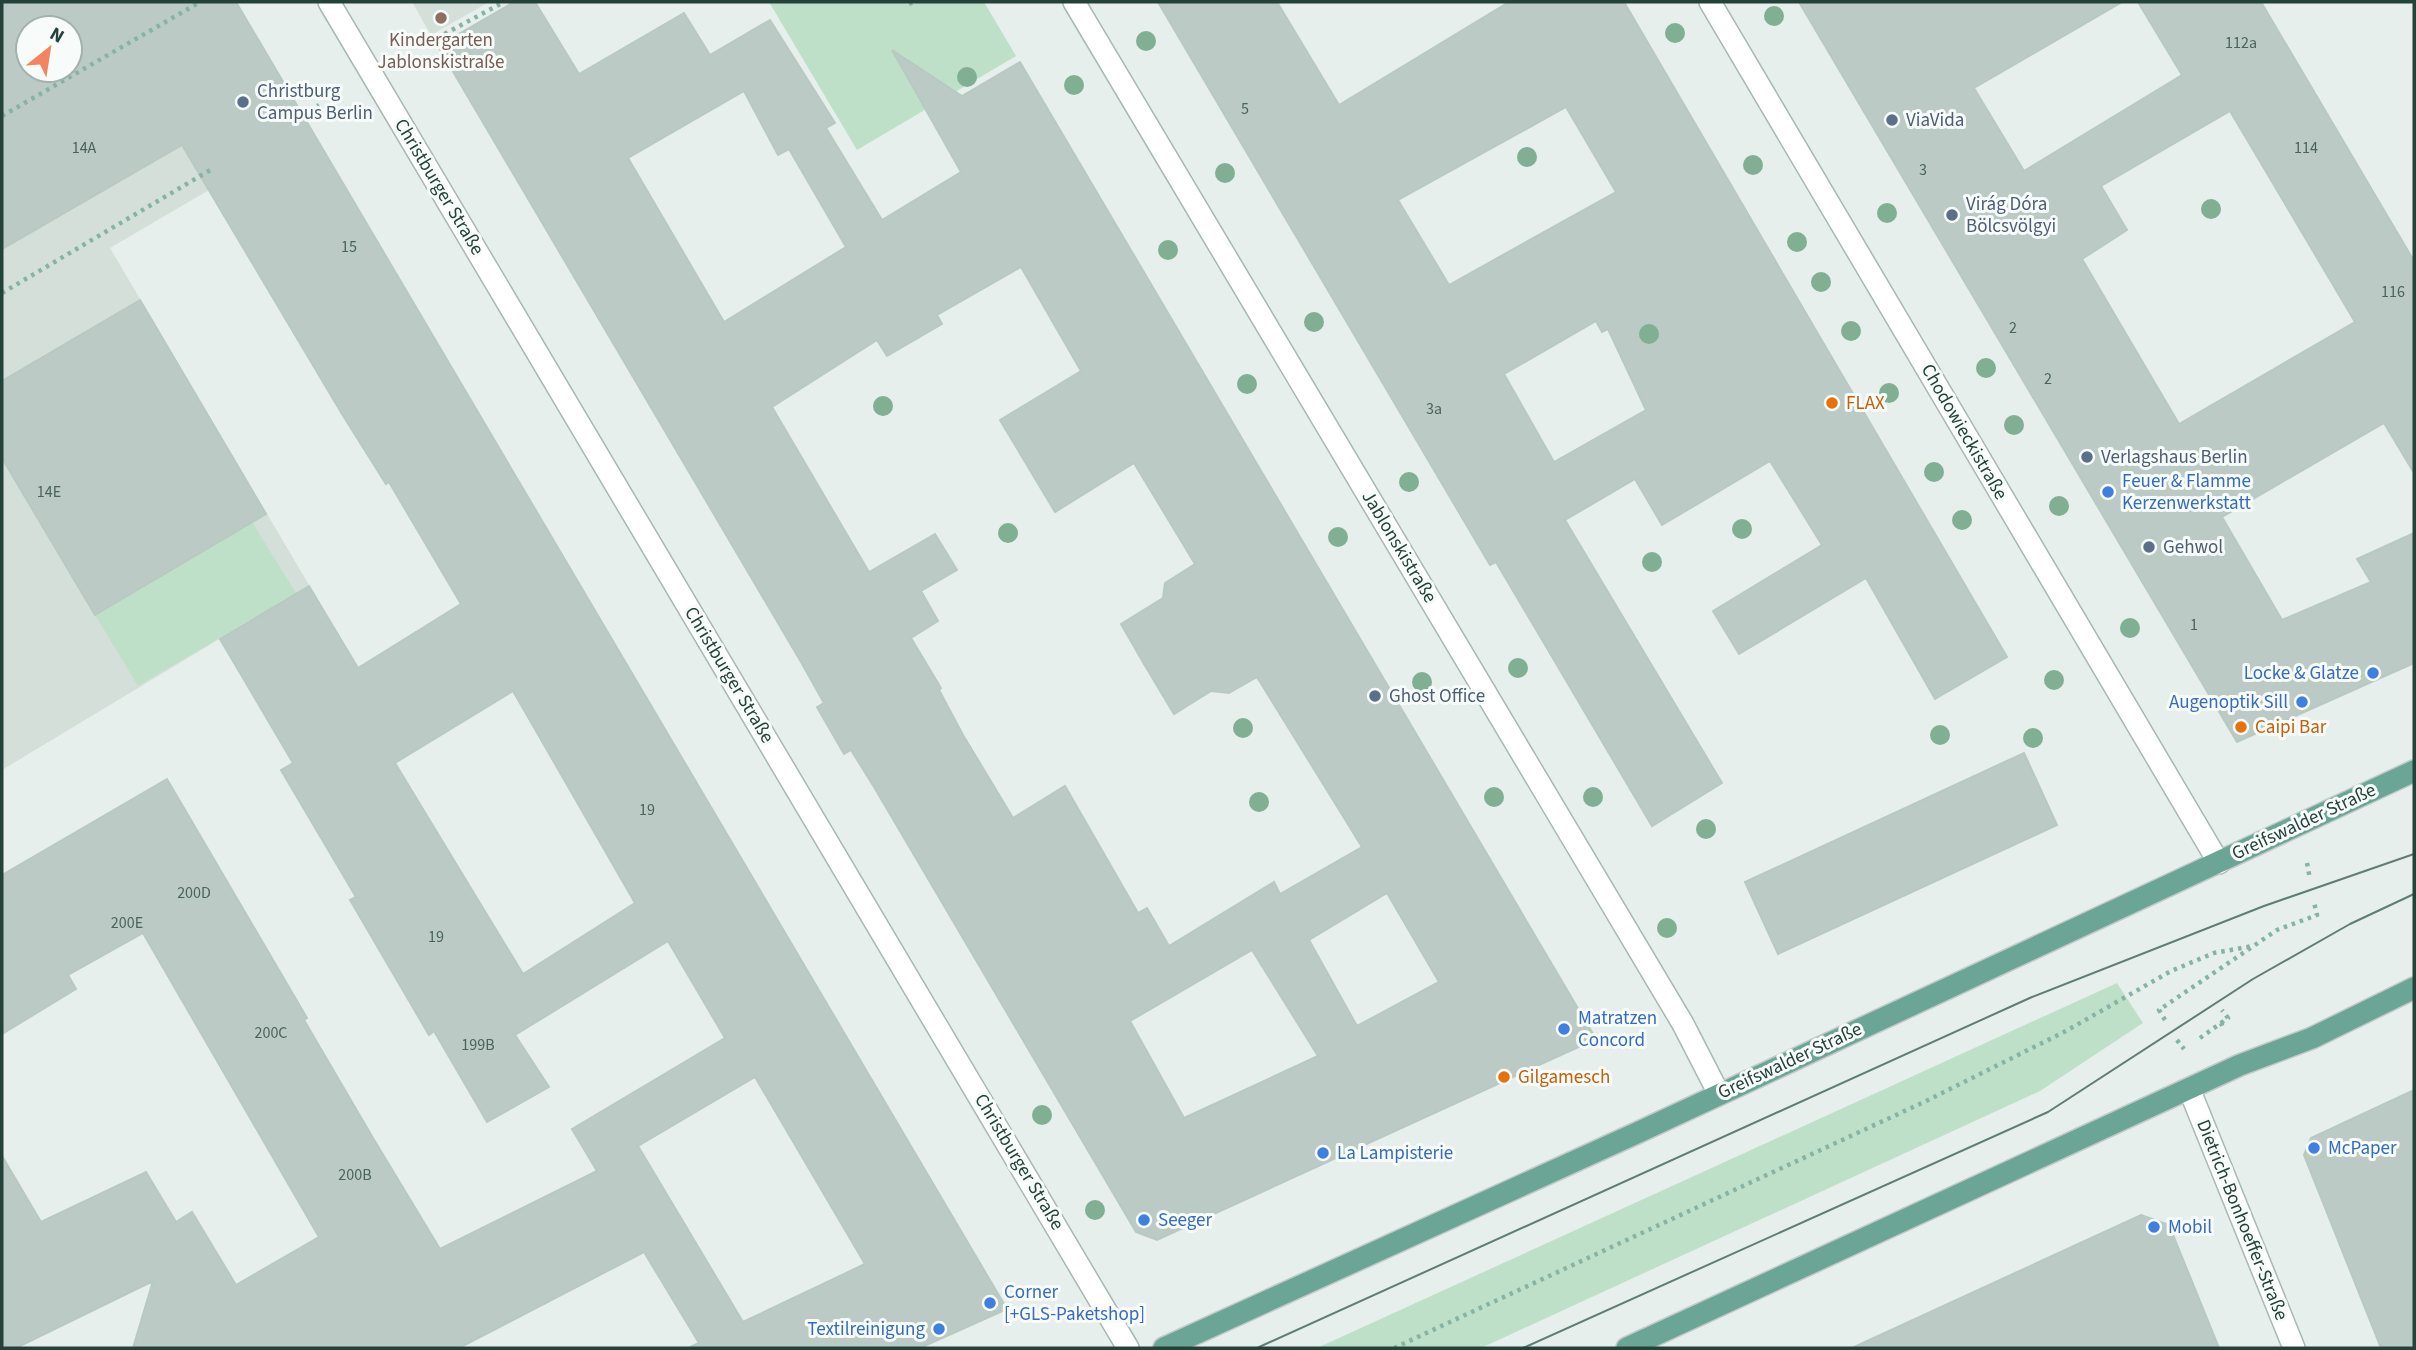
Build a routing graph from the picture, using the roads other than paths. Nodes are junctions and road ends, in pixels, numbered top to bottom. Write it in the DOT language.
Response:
graph roads {
  1 [pos="329,2"];
  2 [pos="1074,2"];
  3 [pos="1710,2"];
  4 [pos="2414,771"];
  5 [pos="2219,863"];
  6 [pos="2414,988"];
  7 [pos="2190,1091"];
  8 [pos="1719,1094"];
  9 [pos="1128,1348"];
  10 [pos="1164,1348"];
  11 [pos="1627,1348"];
  12 [pos="2294,1348"];
  1 -- 9 [label="street, Christburger Straße"];
  2 -- 8 [label="street, Jablonskistraße"];
  3 -- 5 [label="street, Chodowieckistraße"];
  4 -- 5 [label="main road, Greifswalder Straße"];
  5 -- 8 [label="main road, Greifswalder Straße"];
  6 -- 7 [label="main road"];
  7 -- 11 [label="main road"];
  7 -- 12 [label="street, Dietrich-Bonhoeffer-Straße"];
  8 -- 10 [label="main road, Greifswalder Straße"];
}
